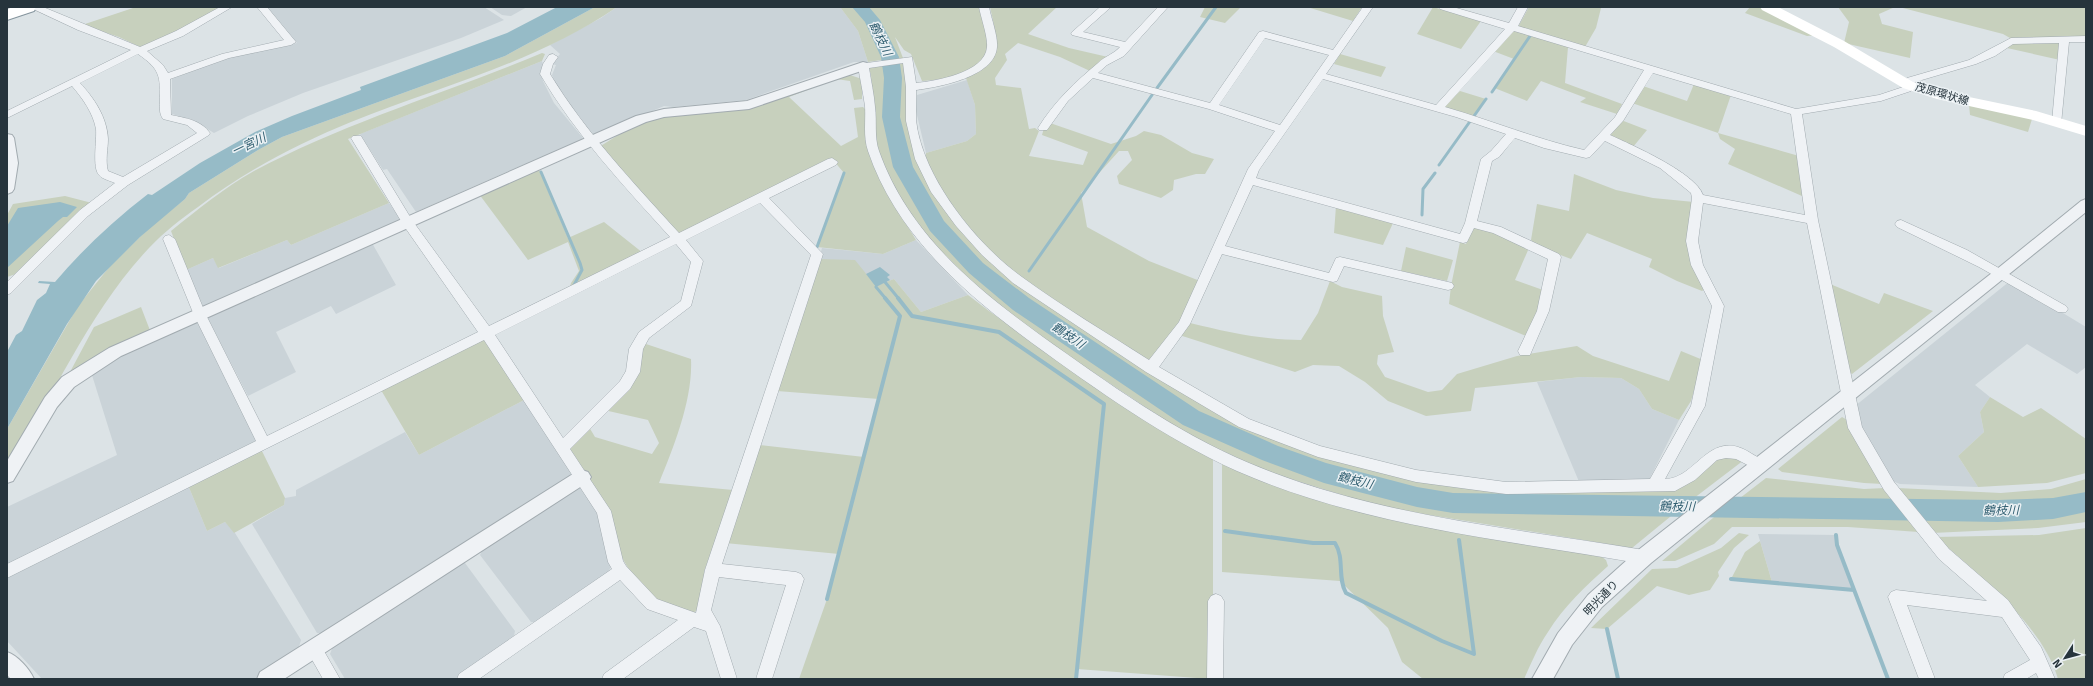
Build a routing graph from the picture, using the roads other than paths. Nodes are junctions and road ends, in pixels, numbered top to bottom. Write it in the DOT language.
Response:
graph roads {
  1 [pos="28,7"];
  2 [pos="34,7"];
  3 [pos="227,7"];
  4 [pos="262,7"];
  5 [pos="984,7"];
  6 [pos="1106,7"];
  7 [pos="1163,7"];
  8 [pos="1368,7"];
  9 [pos="1443,7"];
  10 [pos="1523,7"];
  11 [pos="1767,7"];
  12 [pos="7,15"];
  13 [pos="1512,27"];
  14 [pos="2064,39"];
  15 [pos="2086,40"];
  16 [pos="1127,46"];
  17 [pos="139,51"];
  18 [pos="1334,53"];
  19 [pos="553,57"];
  20 [pos="865,65"];
  21 [pos="1650,69"];
  22 [pos="1090,74"];
  23 [pos="1320,75"];
  24 [pos="165,77"];
  25 [pos="74,82"];
  26 [pos="1908,85"];
  27 [pos="911,86"];
  28 [pos="1213,107"];
  29 [pos="1439,108"];
  30 [pos="1796,112"];
  31 [pos="7,115"];
  32 [pos="2057,122"];
  33 [pos="1043,128"];
  34 [pos="1282,129"];
  35 [pos="2086,130"];
  36 [pos="1514,132"];
  37 [pos="1602,135"];
  38 [pos="7,138"];
  39 [pos="357,138"];
  40 [pos="590,141"];
  41 [pos="832,162"];
  42 [pos="9,168"];
  43 [pos="1249,180"];
  44 [pos="124,182"];
  45 [pos="7,189"];
  46 [pos="761,197"];
  47 [pos="1698,198"];
  48 [pos="2086,204"];
  49 [pos="1812,220"];
  50 [pos="408,223"];
  51 [pos="1471,223"];
  52 [pos="1901,224"];
  53 [pos="169,239"];
  54 [pos="678,239"];
  55 [pos="1217,248"];
  56 [pos="2002,273"];
  57 [pos="9,285"];
  58 [pos="1448,286"];
  59 [pos="2062,309"];
  60 [pos="200,315"];
  61 [pos="487,334"];
  62 [pos="1525,351"];
  63 [pos="1151,368"];
  64 [pos="1848,395"];
  65 [pos="264,444"];
  66 [pos="563,448"];
  67 [pos="1760,465"];
  68 [pos="7,476"];
  69 [pos="582,477"];
  70 [pos="1654,486"];
  71 [pos="1644,557"];
  72 [pos="713,570"];
  73 [pos="7,571"];
  74 [pos="621,571"];
  75 [pos="1216,601"];
  76 [pos="2006,610"];
  77 [pos="692,619"];
  78 [pos="712,626"];
  79 [pos="314,649"];
  80 [pos="7,661"];
  81 [pos="2040,663"];
  82 [pos="24,679"];
  83 [pos="267,679"];
  84 [pos="332,679"];
  85 [pos="465,679"];
  86 [pos="610,679"];
  87 [pos="729,679"];
  88 [pos="764,679"];
  89 [pos="1215,679"];
  90 [pos="1542,679"];
  91 [pos="1928,679"];
  92 [pos="2011,679"];
  93 [pos="2047,679"];
  1 -- 12 [label="highway"];
  2 -- 17 [label="street"];
  3 -- 17 [label="street"];
  4 -- 24 [label="street"];
  5 -- 27 [label="street"];
  6 -- 16 [label="street"];
  7 -- 16 [label="street"];
  8 -- 18 [label="street"];
  9 -- 13 [label="street"];
  10 -- 13 [label="street"];
  11 -- 26 [label="main road, 茂原環状線"];
  13 -- 21 [label="street"];
  13 -- 29 [label="street"];
  14 -- 15 [label="street"];
  14 -- 26 [label="street"];
  14 -- 32 [label="street"];
  16 -- 22 [label="street"];
  17 -- 24 [label="street"];
  17 -- 25 [label="street"];
  18 -- 23 [label="street"];
  18 -- 28 [label="street"];
  19 -- 40 [label="street"];
  20 -- 27 [label="street"];
  20 -- 40 [label="street"];
  20 -- 71 [label="street"];
  21 -- 30 [label="street"];
  21 -- 37 [label="street"];
  22 -- 28 [label="street"];
  22 -- 33 [label="street"];
  23 -- 29 [label="street"];
  23 -- 34 [label="street"];
  24 -- 44 [label="street"];
  25 -- 31 [label="street"];
  25 -- 44 [label="street"];
  26 -- 30 [label="street"];
  26 -- 32 [label="main road, 茂原環状線"];
  27 -- 63 [label="street"];
  28 -- 34 [label="street"];
  29 -- 36 [label="street"];
  30 -- 49 [label="street"];
  32 -- 35 [label="main road, 茂原環状線"];
  34 -- 43 [label="street"];
  36 -- 37 [label="street"];
  36 -- 51 [label="street"];
  37 -- 47 [label="street"];
  38 -- 42 [label="street"];
  39 -- 50 [label="street"];
  40 -- 50 [label="street"];
  40 -- 54 [label="street"];
  41 -- 46 [label="street"];
  42 -- 45 [label="street"];
  43 -- 51 [label="street"];
  43 -- 55 [label="street"];
  44 -- 57 [label="street"];
  46 -- 54 [label="street"];
  46 -- 72 [label="street"];
  47 -- 49 [label="street"];
  47 -- 70 [label="street"];
  48 -- 56 [label="street, 明光通り"];
  49 -- 64 [label="street"];
  50 -- 60 [label="street"];
  50 -- 61 [label="street"];
  51 -- 62 [label="street"];
  52 -- 56 [label="street"];
  53 -- 60 [label="street"];
  54 -- 61 [label="street"];
  54 -- 66 [label="street"];
  55 -- 58 [label="street"];
  55 -- 63 [label="street"];
  56 -- 59 [label="street"];
  56 -- 64 [label="street, 明光通り"];
  60 -- 65 [label="street"];
  60 -- 68 [label="street"];
  61 -- 65 [label="street"];
  61 -- 66 [label="street"];
  63 -- 70 [label="street"];
  64 -- 67 [label="street, 明光通り"];
  64 -- 76 [label="street"];
  65 -- 73 [label="street"];
  66 -- 69 [label="street"];
  67 -- 70 [label="street"];
  67 -- 71 [label="street, 明光通り"];
  69 -- 74 [label="street"];
  69 -- 79 [label="street"];
  71 -- 90 [label="street, 明光通り"];
  72 -- 78 [label="street"];
  72 -- 88 [label="street"];
  74 -- 77 [label="street"];
  74 -- 85 [label="street"];
  75 -- 89 [label="street"];
  76 -- 81 [label="street"];
  76 -- 91 [label="street"];
  77 -- 78 [label="street"];
  77 -- 86 [label="street"];
  78 -- 87 [label="street"];
  79 -- 83 [label="street"];
  79 -- 84 [label="street"];
  80 -- 82 [label="street"];
  81 -- 92 [label="street"];
  81 -- 93 [label="street"];
}
